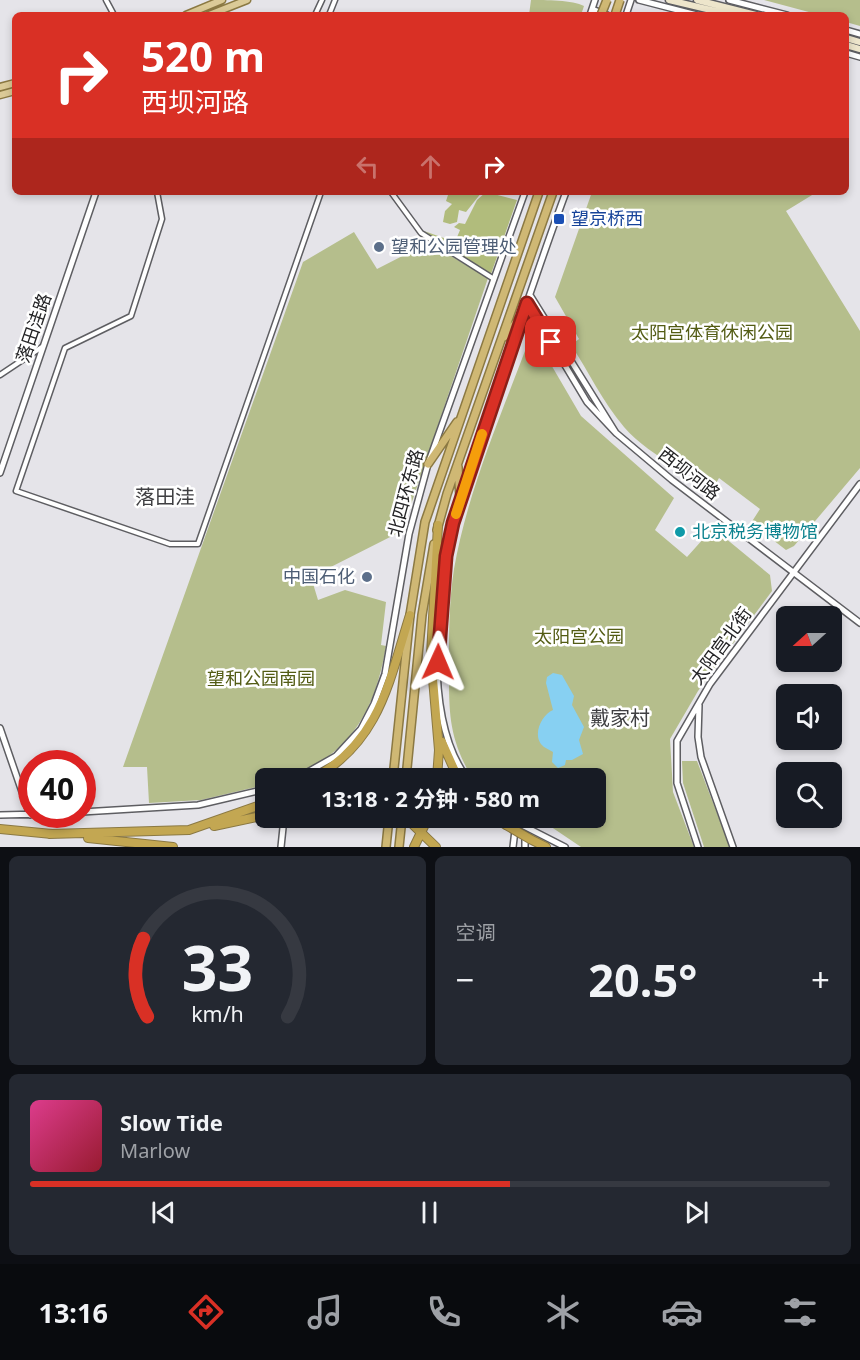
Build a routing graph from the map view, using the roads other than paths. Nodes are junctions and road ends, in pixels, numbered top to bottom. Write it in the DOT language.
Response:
graph roads {
  1 [pos="222,0"];
  2 [pos="247,0"];
  3 [pos="596,0"];
  4 [pos="639,0"];
  5 [pos="669,0"];
  6 [pos="697,0"];
  7 [pos="729,0"];
  8 [pos="193,12"];
  9 [pos="217,12"];
  10 [pos="591,12"];
  11 [pos="685,12"];
  12 [pos="719,12"];
  13 [pos="744,12"];
  14 [pos="777,12"];
  15 [pos="95,195"];
  16 [pos="158,195"];
  17 [pos="320,195"];
  18 [pos="393,195"];
  19 [pos="524,195"];
  20 [pos="538,195"];
  21 [pos="552,195"];
  22 [pos="565,195"];
  23 [pos="494,279"];
  24 [pos="530,295"];
  25 [pos="527,303"];
  26 [pos="524,313"];
  27 [pos="500,342"];
  28 [pos="43,347"];
  29 [pos="0,375"];
  30 [pos="462,414"];
  31 [pos="616,433"];
  32 [pos="458,462"];
  33 [pos="428,464"];
  34 [pos="0,473"];
  35 [pos="860,484"];
  36 [pos="460,498"];
  37 [pos="438,525"];
  38 [pos="794,573"];
  39 [pos="410,615"];
  40 [pos="860,623"];
  41 [pos="699,703"];
  42 [pos="437,725"];
  43 [pos="0,728"];
  44 [pos="315,768"];
  45 [pos="329,768"];
  46 [pos="394,768"];
  47 [pos="407,768"];
  48 [pos="438,768"];
  49 [pos="453,768"];
  50 [pos="462,768"];
  51 [pos="18,780"];
  52 [pos="255,792"];
  53 [pos="255,806"];
  54 [pos="96,811"];
  55 [pos="0,815"];
  56 [pos="18,815"];
  57 [pos="255,818"];
  58 [pos="283,828"];
  59 [pos="388,828"];
  60 [pos="402,828"];
  61 [pos="415,828"];
  62 [pos="423,828"];
  63 [pos="515,828"];
  64 [pos="516,828"];
  65 [pos="526,828"];
  66 [pos="528,828"];
  67 [pos="0,829"];
  68 [pos="189,830"];
  69 [pos="49,834"];
  70 [pos="173,847"];
  71 [pos="281,847"];
  72 [pos="386,847"];
  73 [pos="399,847"];
  74 [pos="414,847"];
  75 [pos="436,847"];
  76 [pos="513,847"];
  77 [pos="525,847"];
  78 [pos="546,847"];
  79 [pos="565,847"];
  80 [pos="698,847"];
  81 [pos="733,847"];
  1 -- 8 [label="main road"];
  2 -- 9 [label="main road"];
  3 -- 10 [label="street"];
  4 -- 11 [label="street"];
  5 -- 12 [label="main road"];
  6 -- 13 [label="main road"];
  7 -- 14 [label="street"];
  15 -- 28 [label="street, 落田洼路"];
  16 -- 17 [label="street"];
  18 -- 23 [label="street"];
  19 -- 23 [label="street, 北四环东路"];
  20 -- 30 [label="highway, 北四环东路"];
  21 -- 27 [label="highway"];
  22 -- 24 [label="street"];
  23 -- 33 [label="street, 北四环东路"];
  24 -- 25 [label="street"];
  24 -- 31 [label="street, 西坝河路"];
  25 -- 26 [label="street"];
  25 -- 31 [label="street, 西坝河路"];
  26 -- 27 [label="highway"];
  26 -- 36 [label="street"];
  27 -- 32 [label="highway"];
  28 -- 29 [label="street"];
  28 -- 34 [label="street, 落田洼路"];
  30 -- 33 [label="highway"];
  30 -- 39 [label="highway, 北四环东路"];
  31 -- 38 [label="street, 西坝河路"];
  32 -- 36 [label="highway"];
  32 -- 37 [label="highway"];
  33 -- 44 [label="street, 北四环东路"];
  35 -- 38 [label="street, 太阳宫北街"];
  36 -- 50 [label="street"];
  37 -- 42 [label="highway"];
  37 -- 47 [label="highway"];
  38 -- 40 [label="street, 西坝河路"];
  38 -- 41 [label="street, 太阳宫北街"];
  39 -- 45 [label="highway"];
  39 -- 46 [label="highway, 北四环东路"];
  41 -- 80 [label="street, 太阳宫北街"];
  41 -- 81 [label="street"];
  42 -- 48 [label="highway"];
  42 -- 49 [label="highway"];
  43 -- 51 [label="street"];
  52 -- 54 [label="street"];
  53 -- 68 [label="highway"];
  55 -- 56 [label="street"];
  57 -- 68 [label="highway"];
  58 -- 71 [label="street"];
  59 -- 72 [label="highway"];
  60 -- 73 [label="highway"];
  61 -- 75 [label="highway"];
  62 -- 74 [label="highway"];
  63 -- 76 [label="street"];
  64 -- 78 [label="highway, bridge"];
  65 -- 77 [label="street"];
  66 -- 79 [label="street"];
  67 -- 69 [label="highway"];
  68 -- 69 [label="highway"];
  69 -- 70 [label="highway"];
}
